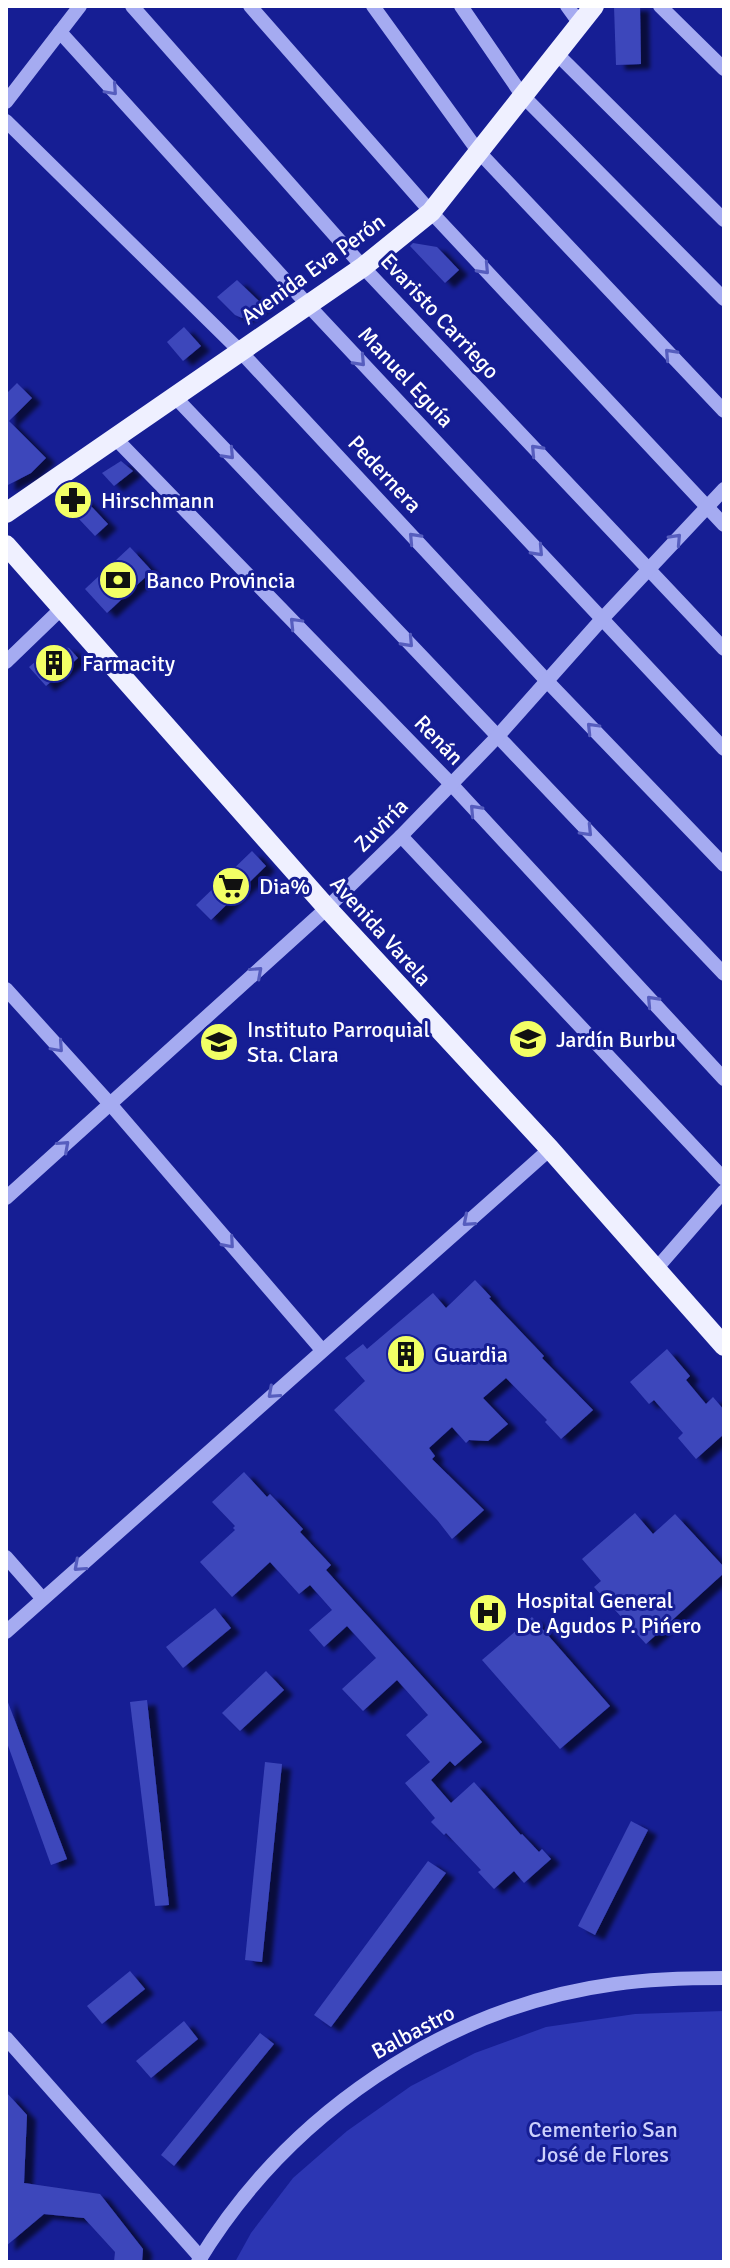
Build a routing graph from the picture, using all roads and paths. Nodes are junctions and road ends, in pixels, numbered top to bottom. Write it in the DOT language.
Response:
graph roads {
  1 [pos="80,6"];
  2 [pos="132,6"];
  3 [pos="250,6"];
  4 [pos="373,6"];
  5 [pos="461,6"];
  6 [pos="567,6"];
  7 [pos="594,6"];
  8 [pos="660,6"];
  9 [pos="580,24"];
  10 [pos="60,32"];
  11 [pos="556,53"];
  12 [pos="724,69"];
  13 [pos="522,95"];
  14 [pos="6,102"];
  15 [pos="6,121"];
  16 [pos="478,151"];
  17 [pos="431,212"];
  18 [pos="724,220"];
  19 [pos="363,267"];
  20 [pos="724,299"];
  21 [pos="307,304"];
  22 [pos="240,351"];
  23 [pos="175,397"];
  24 [pos="724,411"];
  25 [pos="116,439"];
  26 [pos="724,489"];
  27 [pos="707,507"];
  28 [pos="6,513"];
  29 [pos="724,525"];
  30 [pos="6,545"];
  31 [pos="648,569"];
  32 [pos="63,607"];
  33 [pos="602,619"];
  34 [pos="724,649"];
  35 [pos="6,662"];
  36 [pos="546,680"];
  37 [pos="497,737"];
  38 [pos="724,749"];
  39 [pos="452,785"];
  40 [pos="401,836"];
  41 [pos="724,865"];
  42 [pos="327,908"];
  43 [pos="724,974"];
  44 [pos="6,989"];
  45 [pos="724,1079"];
  46 [pos="111,1105"];
  47 [pos="550,1149"];
  48 [pos="724,1179"];
  49 [pos="724,1191"];
  50 [pos="6,1198"];
  51 [pos="656,1269"];
  52 [pos="724,1346"];
  53 [pos="322,1350"];
  54 [pos="6,1557"];
  55 [pos="42,1598"];
  56 [pos="6,1632"];
  57 [pos="724,1978"];
  58 [pos="6,2038"];
  59 [pos="200,2260"];
  1 -- 10 [label="street"];
  2 -- 19 [label="street, Evaristo Carriego"];
  3 -- 17 [label="street"];
  4 -- 16 [label="street"];
  5 -- 13 [label="street"];
  6 -- 9 [label="street"];
  7 -- 9 [label="main road, Avenida Eva Perón"];
  8 -- 12 [label="street"];
  9 -- 11 [label="main road, Avenida Eva Perón"];
  10 -- 14 [label="street"];
  10 -- 21 [label="street, Manuel Eguía, one-way"];
  11 -- 13 [label="main road, Avenida Eva Perón"];
  11 -- 18 [label="street"];
  13 -- 16 [label="main road, Avenida Eva Perón"];
  13 -- 20 [label="street"];
  15 -- 22 [label="street, Pedernera"];
  16 -- 17 [label="main road, Avenida Eva Perón"];
  24 -- 16 [label="street, one-way"];
  17 -- 19 [label="main road, Avenida Eva Perón"];
  17 -- 27 [label="street, one-way"];
  19 -- 21 [label="main road, Avenida Eva Perón"];
  31 -- 19 [label="street, Evaristo Carriego, one-way"];
  21 -- 22 [label="main road, Avenida Eva Perón"];
  21 -- 33 [label="street, Manuel Eguía, one-way"];
  22 -- 23 [label="main road, Avenida Eva Perón"];
  36 -- 22 [label="street, Pedernera, one-way"];
  23 -- 25 [label="main road, Avenida Eva Perón"];
  23 -- 37 [label="street, one-way"];
  25 -- 28 [label="main road, Avenida Eva Perón"];
  39 -- 25 [label="street, Renán, one-way"];
  26 -- 27 [label="street, Zuviría"];
  27 -- 29 [label="street"];
  31 -- 27 [label="street, Zuviría, one-way"];
  30 -- 32 [label="main road, Avenida Varela"];
  31 -- 33 [label="street, Zuviría"];
  31 -- 34 [label="street, Evaristo Carriego"];
  32 -- 35 [label="street"];
  32 -- 42 [label="main road, Avenida Varela"];
  33 -- 36 [label="street, Zuviría"];
  33 -- 38 [label="street, Manuel Eguía"];
  36 -- 37 [label="street, Zuviría"];
  41 -- 36 [label="street, Pedernera, one-way"];
  37 -- 39 [label="street, Zuviría"];
  37 -- 43 [label="street, one-way"];
  39 -- 40 [label="street, Zuviría"];
  45 -- 39 [label="street, Renán, one-way"];
  40 -- 42 [label="street, Zuviría"];
  40 -- 48 [label="street"];
  46 -- 42 [label="street, Zuviría, one-way"];
  42 -- 47 [label="main road, Avenida Varela"];
  44 -- 46 [label="street, one-way"];
  50 -- 46 [label="street, Zuviría, one-way"];
  46 -- 53 [label="street, one-way"];
  47 -- 51 [label="main road, Avenida Varela"];
  47 -- 53 [label="street, one-way"];
  49 -- 51 [label="street"];
  51 -- 52 [label="main road, Avenida Varela"];
  53 -- 55 [label="street, one-way"];
  54 -- 55 [label="street"];
  55 -- 56 [label="street"];
  57 -- 59 [label="street, Balbastro"];
  58 -- 59 [label="street"];
}
